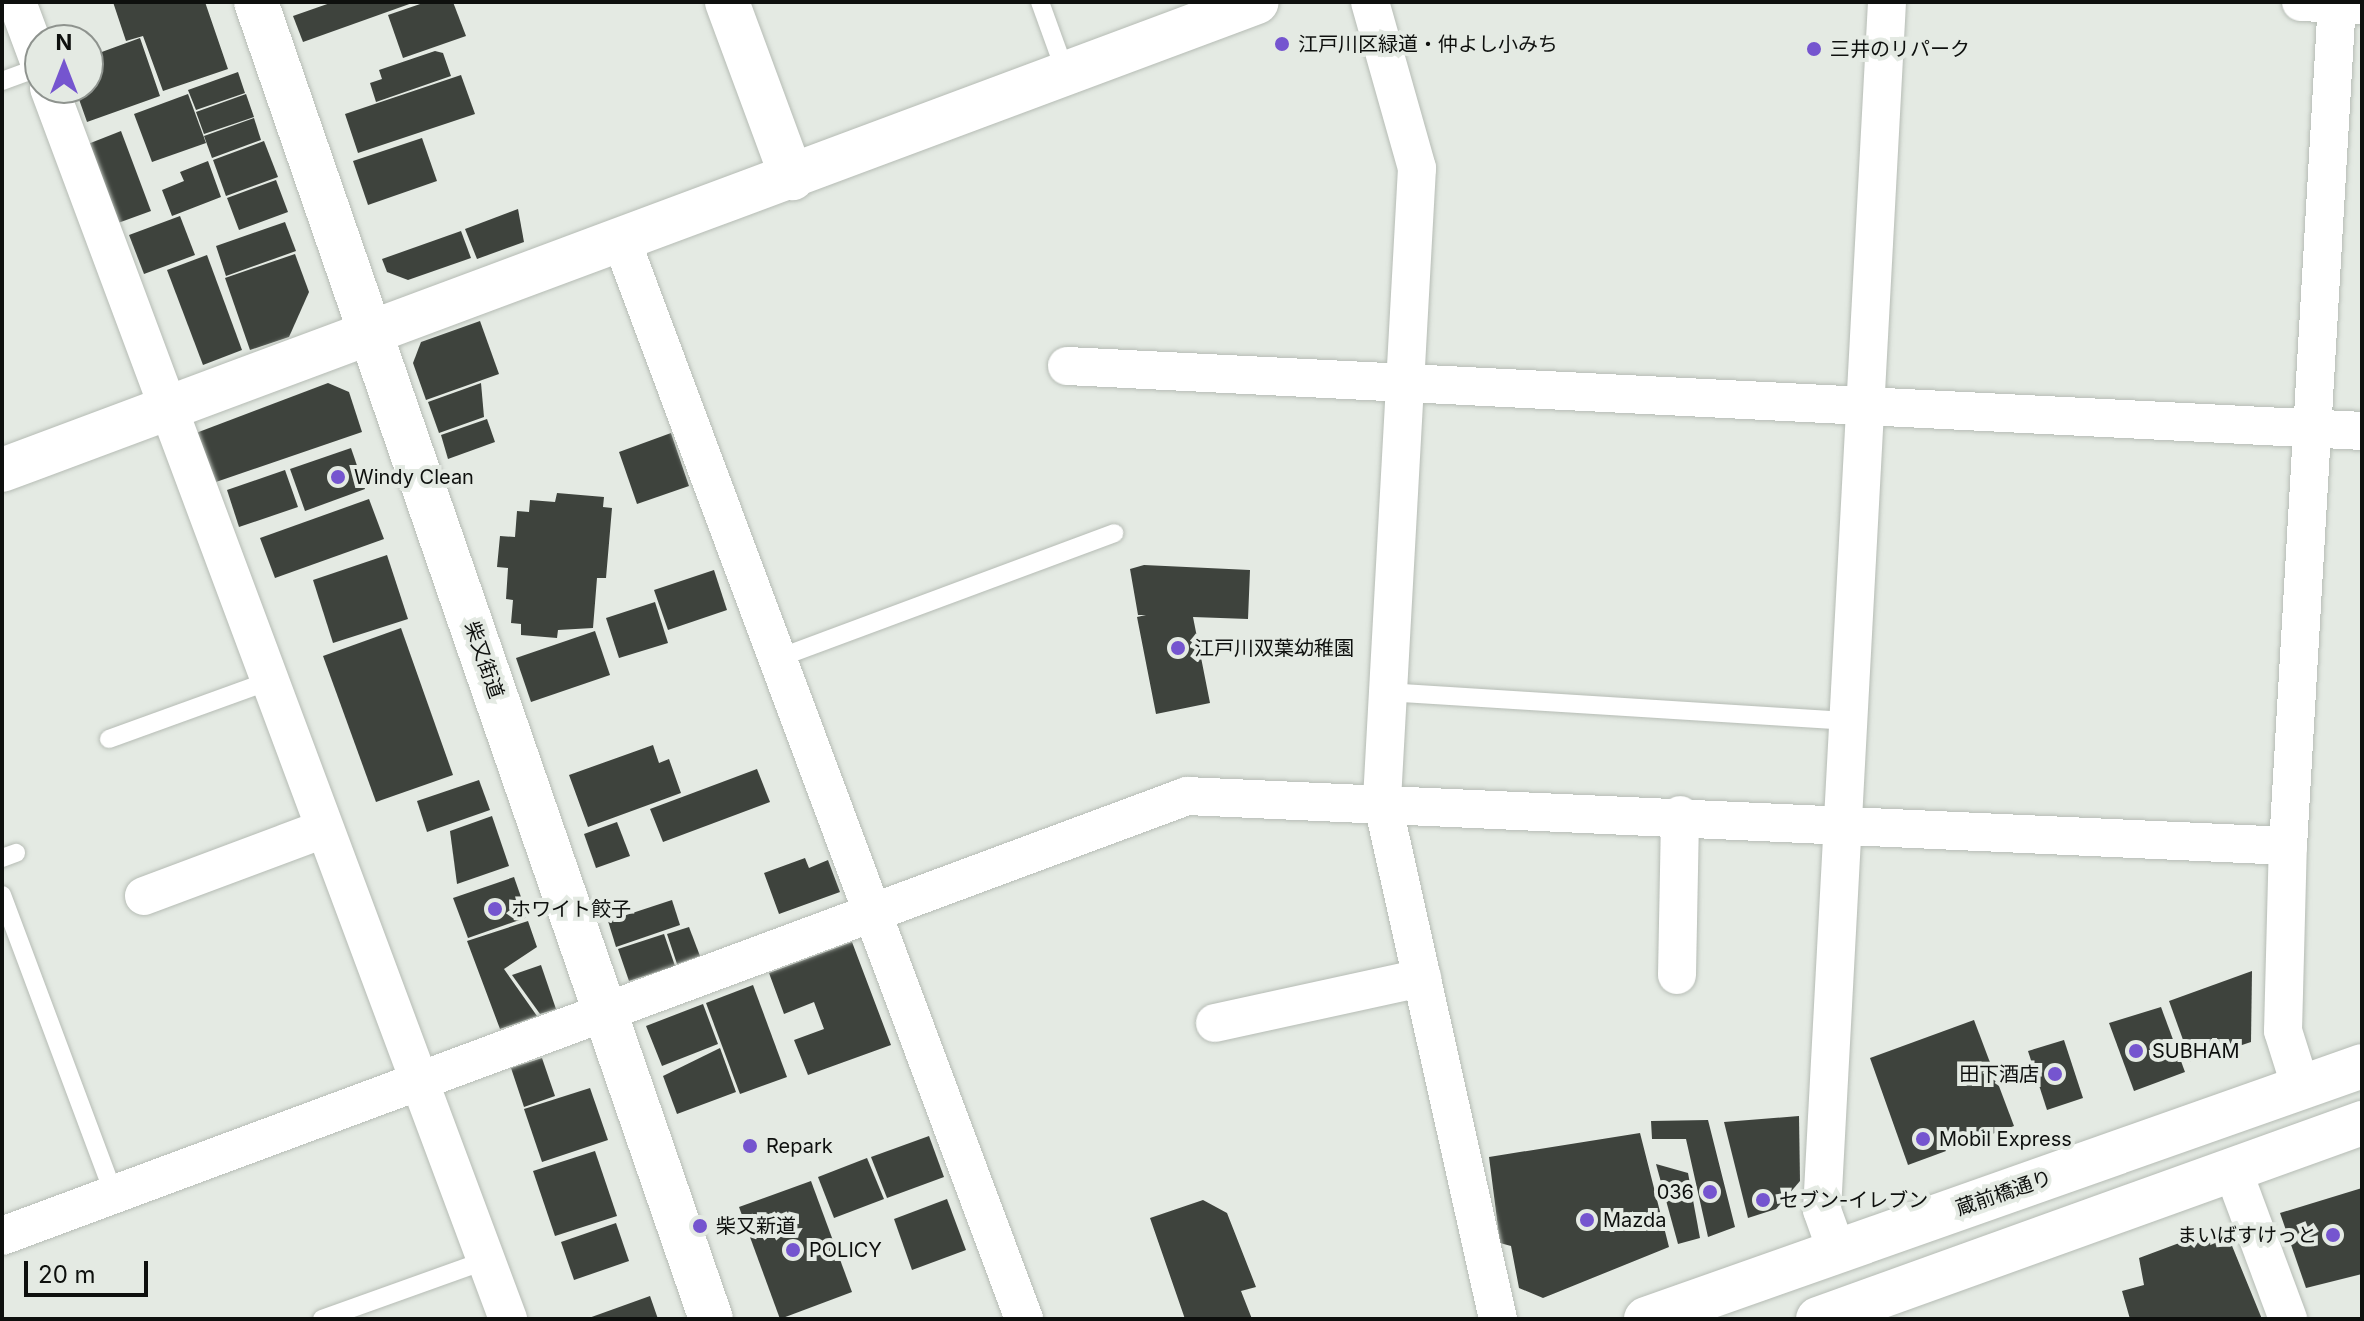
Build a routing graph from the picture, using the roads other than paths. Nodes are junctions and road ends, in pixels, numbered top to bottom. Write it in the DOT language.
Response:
graph roads {
  1 [pos="17,2"];
  2 [pos="256,2"];
  3 [pos="727,2"];
  4 [pos="1040,2"];
  5 [pos="1257,2"];
  6 [pos="1370,2"];
  7 [pos="1887,2"];
  8 [pos="2334,3"];
  9 [pos="25,24"];
  10 [pos="24,72"];
  11 [pos="1066,74"];
  12 [pos="2,81"];
  13 [pos="55,104"];
  14 [pos="792,178"];
  15 [pos="622,242"];
  16 [pos="371,336"];
  17 [pos="1067,366"];
  18 [pos="1404,384"];
  19 [pos="1861,407"];
  20 [pos="168,408"];
  21 [pos="2313,431"];
  22 [pos="2362,431"];
  23 [pos="2,470"];
  24 [pos="1114,533"];
  25 [pos="776,659"];
  26 [pos="269,681"];
  27 [pos="1387,692"];
  28 [pos="1845,721"];
  29 [pos="109,739"];
  30 [pos="1382,800"];
  31 [pos="1680,815"];
  32 [pos="1839,823"];
  33 [pos="323,829"];
  34 [pos="2288,846"];
  35 [pos="2,895"];
  36 [pos="144,896"];
  37 [pos="868,913"];
  38 [pos="1677,975"];
  39 [pos="1422,978"];
  40 [pos="605,1012"];
  41 [pos="1215,1023"];
  42 [pos="2362,1066"];
  43 [pos="419,1081"];
  44 [pos="2301,1088"];
  45 [pos="2362,1123"];
  46 [pos="2233,1171"];
  47 [pos="114,1195"];
  48 [pos="2,1236"];
  49 [pos="1837,1252"];
  50 [pos="487,1260"];
  51 [pos="322,1319"];
  52 [pos="508,1319"];
  53 [pos="711,1319"];
  54 [pos="1024,1319"];
  55 [pos="1498,1319"];
  56 [pos="1646,1319"];
  57 [pos="1818,1319"];
  58 [pos="2288,1319"];
  1 -- 9 [label="street"];
  2 -- 16 [label="main road, 柴又街道"];
  3 -- 14 [label="main road"];
  4 -- 11 [label="lane"];
  5 -- 11 [label="main road"];
  6 -- 18 [label="street"];
  7 -- 19 [label="street"];
  8 -- 21 [label="street"];
  10 -- 12 [label="lane"];
  11 -- 14 [label="main road"];
  13 -- 20 [label="street"];
  14 -- 15 [label="main road"];
  15 -- 16 [label="main road"];
  15 -- 25 [label="street"];
  16 -- 20 [label="main road"];
  16 -- 40 [label="main road, 柴又街道"];
  17 -- 18 [label="street"];
  18 -- 19 [label="street"];
  18 -- 27 [label="street"];
  19 -- 21 [label="street"];
  19 -- 28 [label="street"];
  20 -- 23 [label="main road"];
  20 -- 26 [label="street"];
  21 -- 22 [label="street"];
  21 -- 34 [label="street"];
  24 -- 25 [label="lane"];
  25 -- 37 [label="street"];
  26 -- 29 [label="lane"];
  26 -- 33 [label="street"];
  27 -- 28 [label="lane"];
  27 -- 30 [label="street"];
  28 -- 32 [label="street"];
  30 -- 31 [label="street"];
  30 -- 37 [label="street"];
  30 -- 39 [label="street"];
  31 -- 32 [label="street"];
  31 -- 38 [label="street"];
  32 -- 34 [label="street"];
  32 -- 49 [label="street"];
  33 -- 36 [label="street"];
  33 -- 43 [label="street"];
  34 -- 44 [label="street"];
  35 -- 47 [label="lane"];
  37 -- 40 [label="street"];
  37 -- 54 [label="street"];
  39 -- 41 [label="street"];
  39 -- 55 [label="street"];
  40 -- 43 [label="street"];
  40 -- 53 [label="main road, 柴又街道"];
  42 -- 44 [label="main road, 蔵前橋通り"];
  43 -- 47 [label="street"];
  43 -- 50 [label="street"];
  44 -- 49 [label="main road, 蔵前橋通り"];
  45 -- 46 [label="main road"];
  46 -- 57 [label="main road"];
  46 -- 58 [label="street"];
  47 -- 48 [label="street"];
  49 -- 56 [label="main road, 蔵前橋通り"];
  50 -- 51 [label="lane"];
  50 -- 52 [label="street"];
}
